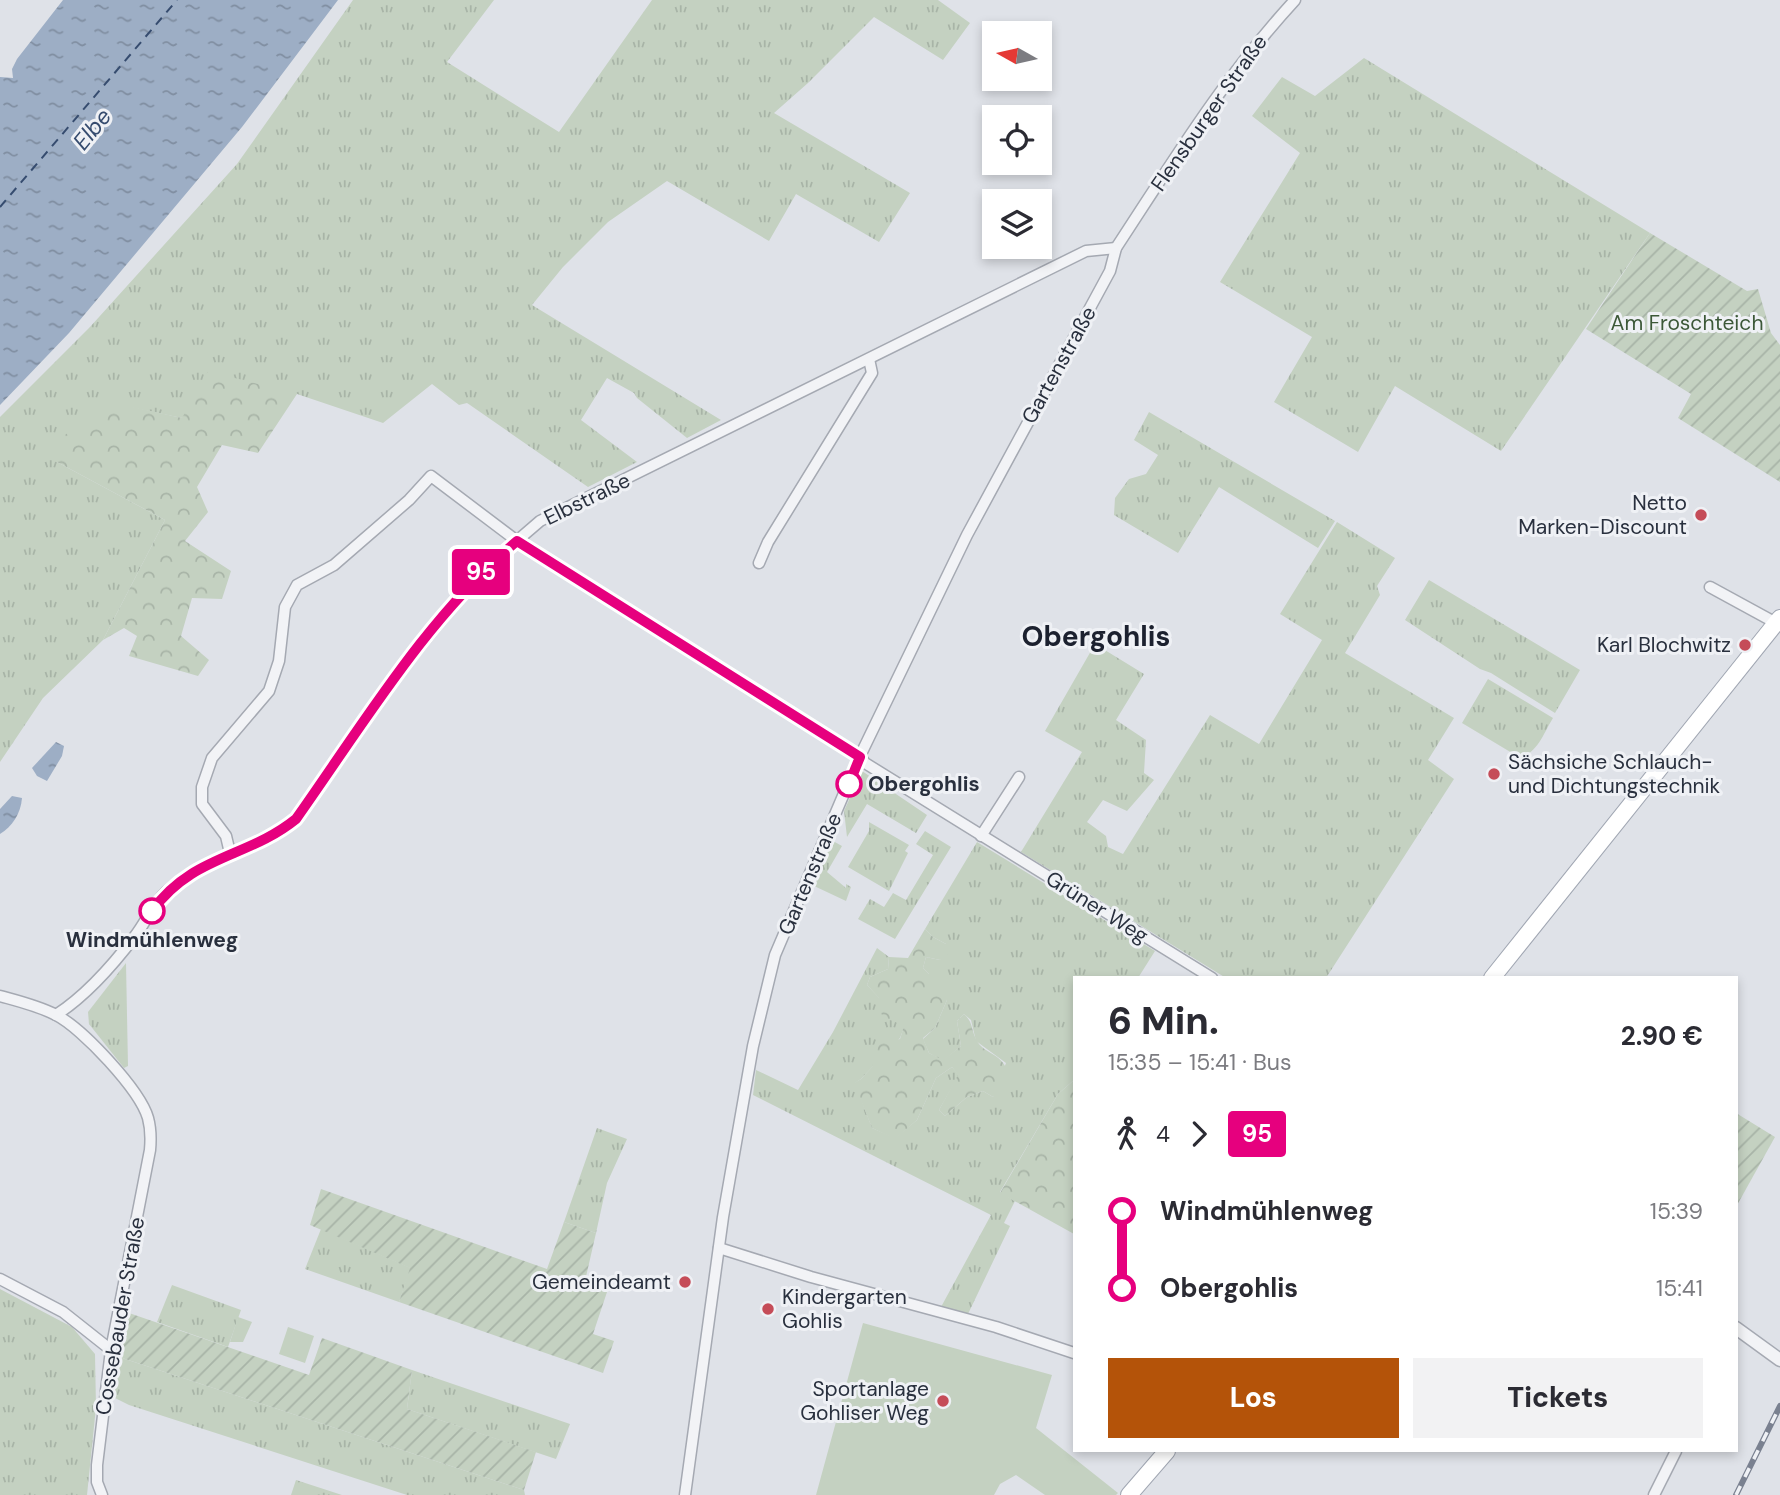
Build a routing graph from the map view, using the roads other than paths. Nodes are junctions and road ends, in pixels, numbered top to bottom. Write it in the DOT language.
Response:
graph roads {
  1 [pos="1295,0"];
  2 [pos="1129,229"];
  3 [pos="1116,248"];
  4 [pos="869,359"];
  5 [pos="517,541"];
  6 [pos="759,563"];
  7 [pos="1710,587"];
  8 [pos="1778,620"];
  9 [pos="860,757"];
  10 [pos="1019,777"];
  11 [pos="981,836"];
  12 [pos="230,853"];
  13 [pos="1209,976"];
  14 [pos="1494,976"];
  15 [pos="0,996"];
  16 [pos="57,1015"];
  17 [pos="719,1248"];
  18 [pos="0,1279"];
  19 [pos="1738,1329"];
  20 [pos="111,1350"];
  21 [pos="1073,1353"];
  22 [pos="1780,1360"];
  23 [pos="1166,1452"];
  24 [pos="1676,1452"];
  25 [pos="102,1495"];
  26 [pos="685,1495"];
  27 [pos="1129,1495"];
  28 [pos="1654,1495"];
  1 -- 2 [label="street, Flensburger Straße"];
  2 -- 3 [label="street, Gartenstraße"];
  3 -- 4 [label="street, Elbstraße"];
  3 -- 9 [label="street, Gartenstraße"];
  4 -- 5 [label="street, Elbstraße"];
  4 -- 6 [label="street"];
  5 -- 9 [label="street, Grüner Weg"];
  5 -- 12 [label="street, Elbstraße"];
  5 -- 12 [label="street, Grüner Weg"];
  7 -- 8 [label="street"];
  8 -- 14 [label="main road"];
  9 -- 11 [label="street, Grüner Weg"];
  9 -- 17 [label="street, Gartenstraße"];
  10 -- 11 [label="street"];
  11 -- 13 [label="street, Grüner Weg"];
  12 -- 16 [label="street, Elbstraße"];
  15 -- 16 [label="street"];
  16 -- 20 [label="street, Cossebauder Straße"];
  17 -- 21 [label="street"];
  17 -- 26 [label="street, Gartenstraße"];
  18 -- 20 [label="street"];
  19 -- 22 [label="street"];
  20 -- 25 [label="street, Cossebauder Straße"];
  23 -- 27 [label="main road"];
  24 -- 28 [label="street"];
}
